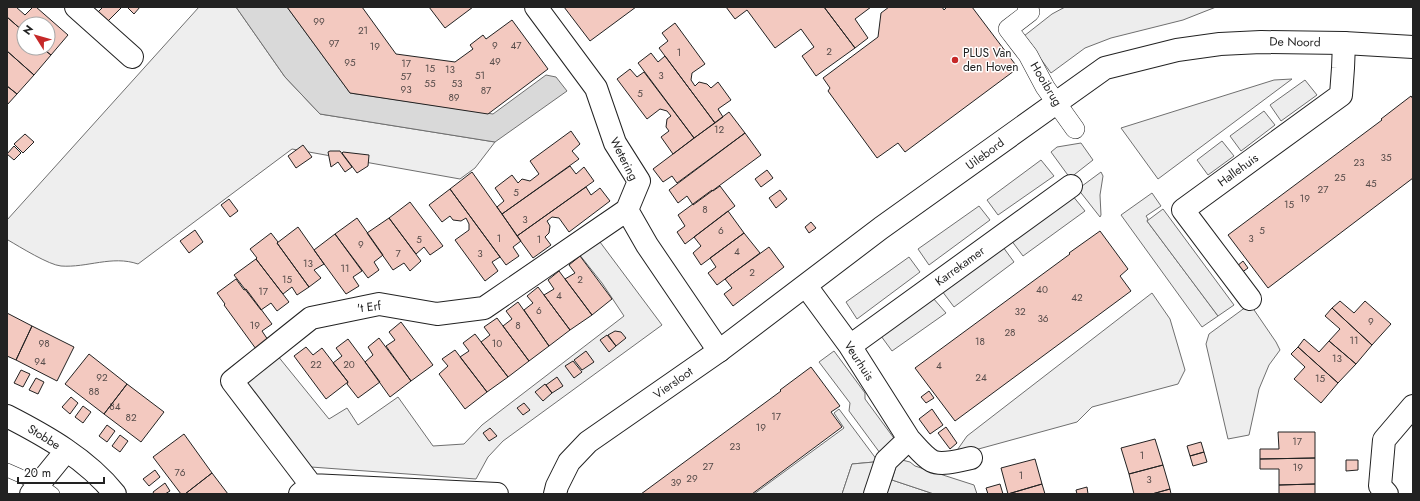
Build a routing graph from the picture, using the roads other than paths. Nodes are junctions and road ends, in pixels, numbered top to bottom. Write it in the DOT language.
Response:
graph roads {
  1 [pos="76,7"];
  2 [pos="536,7"];
  3 [pos="1027,7"];
  4 [pos="1344,43"];
  5 [pos="1413,47"];
  6 [pos="1177,50"];
  7 [pos="132,57"];
  8 [pos="1056,103"];
  9 [pos="1075,129"];
  10 [pos="1071,186"];
  11 [pos="627,210"];
  12 [pos="806,286"];
  13 [pos="1250,299"];
  14 [pos="850,346"];
  15 [pos="719,351"];
  16 [pos="1413,406"];
  17 [pos="7,416"];
  18 [pos="909,439"];
  19 [pos="66,451"];
  20 [pos="972,458"];
  21 [pos="7,470"];
  22 [pos="306,490"];
  23 [pos="41,491"];
  24 [pos="115,494"];
  25 [pos="497,494"];
  26 [pos="555,494"];
  27 [pos="875,494"];
  28 [pos="1387,494"];
  1 -- 7 [label="street"];
  2 -- 11 [label="street, Wetering"];
  3 -- 8 [label="street, Hooibrug"];
  4 -- 5 [label="street, De Noord"];
  4 -- 6 [label="street, De Noord"];
  4 -- 13 [label="street, Hallehuis"];
  6 -- 8 [label="street, Uilebord"];
  8 -- 9 [label="street, Hooibrug"];
  8 -- 12 [label="street, Uilebord"];
  10 -- 14 [label="street, Karrekamer"];
  11 -- 15 [label="street"];
  11 -- 22 [label="street, 't Erf"];
  12 -- 14 [label="street, Veurhuis"];
  12 -- 15 [label="street, Viersloot"];
  14 -- 18 [label="street, Veurhuis"];
  15 -- 26 [label="street, Viersloot"];
  16 -- 28 [label="street"];
  17 -- 19 [label="street, Stobbe"];
  18 -- 20 [label="street, Veurhuis"];
  18 -- 27 [label="street"];
  19 -- 23 [label="street"];
  19 -- 24 [label="street, Stobbe"];
  21 -- 23 [label="lane"];
  22 -- 25 [label="street"];
}
